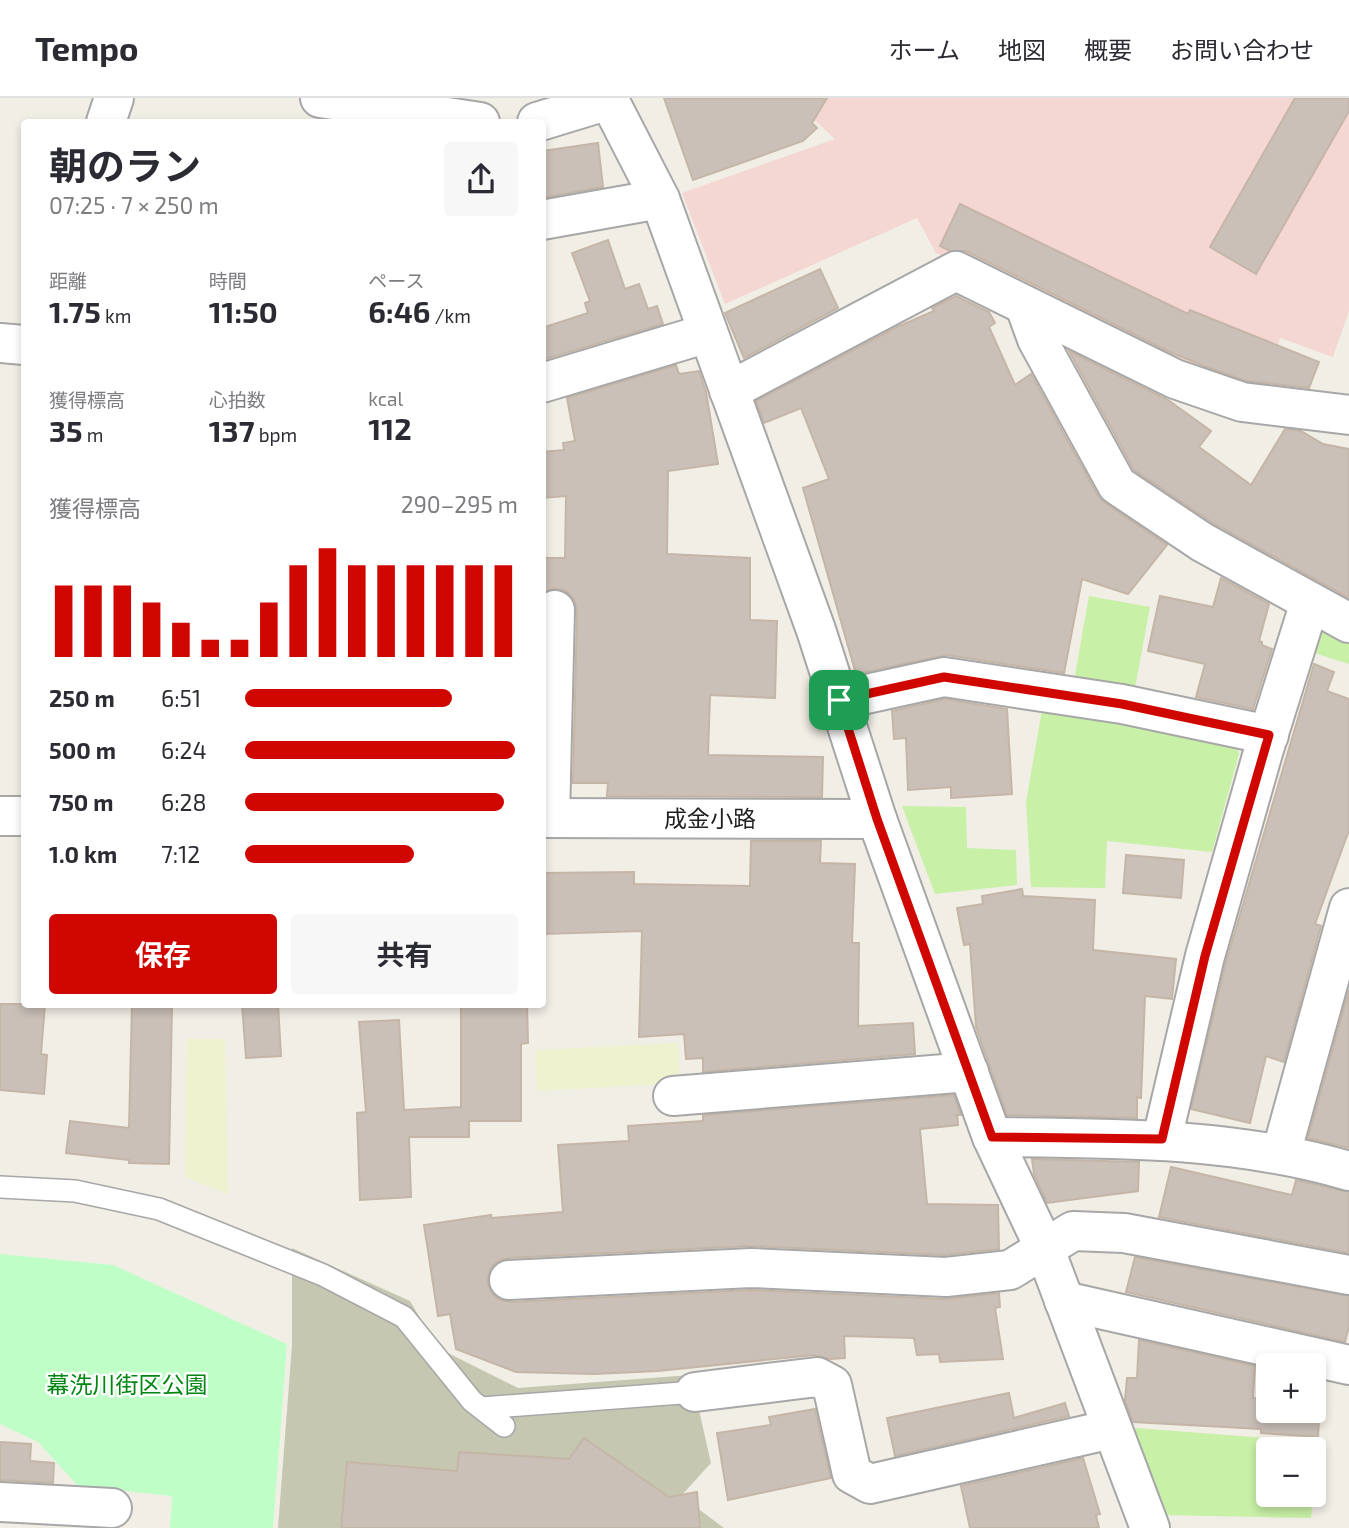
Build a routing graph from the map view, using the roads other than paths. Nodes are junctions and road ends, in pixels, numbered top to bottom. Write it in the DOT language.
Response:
graph roads {
  1 [pos="114,98"];
  2 [pos="320,98"];
  3 [pos="608,99"];
  4 [pos="107,119"];
  5 [pos="460,119"];
  6 [pos="546,119"];
  7 [pos="660,199"];
  8 [pos="546,219"];
  9 [pos="1025,306"];
  10 [pos="708,333"];
  11 [pos="0,343"];
  12 [pos="21,345"];
  13 [pos="546,382"];
  14 [pos="729,391"];
  15 [pos="1349,415"];
  16 [pos="1310,602"];
  17 [pos="555,610"];
  18 [pos="1349,624"];
  19 [pos="839,700"];
  20 [pos="1269,735"];
  21 [pos="0,816"];
  22 [pos="21,816"];
  23 [pos="546,818"];
  24 [pos="877,819"];
  25 [pos="1349,908"];
  26 [pos="1339,984"];
  27 [pos="969,1072"];
  28 [pos="673,1096"];
  29 [pos="992,1137"];
  30 [pos="1162,1139"];
  31 [pos="1281,1154"];
  32 [pos="1349,1171"];
  33 [pos="0,1188"];
  34 [pos="1044,1247"];
  35 [pos="1349,1275"];
  36 [pos="509,1280"];
  37 [pos="1064,1301"];
  38 [pos="1349,1365"];
  39 [pos="695,1392"];
  40 [pos="482,1408"];
  41 [pos="504,1426"];
  42 [pos="1112,1429"];
  43 [pos="0,1502"];
  44 [pos="112,1508"];
  45 [pos="1150,1528"];
  1 -- 4 [label="street"];
  2 -- 5 [label="street"];
  3 -- 6 [label="street"];
  3 -- 7 [label="street"];
  7 -- 8 [label="street"];
  7 -- 10 [label="street"];
  9 -- 14 [label="street"];
  9 -- 15 [label="street"];
  9 -- 16 [label="street"];
  10 -- 13 [label="street"];
  10 -- 14 [label="street"];
  11 -- 12 [label="street"];
  14 -- 19 [label="street"];
  16 -- 18 [label="street"];
  16 -- 20 [label="street"];
  17 -- 23 [label="street"];
  19 -- 20 [label="street"];
  19 -- 24 [label="street"];
  20 -- 30 [label="street"];
  21 -- 22 [label="street"];
  23 -- 24 [label="street, 成金小路"];
  24 -- 27 [label="street"];
  25 -- 26 [label="street"];
  26 -- 31 [label="street"];
  27 -- 28 [label="street"];
  27 -- 29 [label="street"];
  29 -- 30 [label="street"];
  29 -- 34 [label="street"];
  30 -- 31 [label="street"];
  31 -- 32 [label="street"];
  33 -- 40 [label="lane"];
  34 -- 35 [label="street"];
  34 -- 36 [label="street"];
  34 -- 37 [label="street"];
  37 -- 38 [label="street"];
  37 -- 42 [label="street"];
  39 -- 40 [label="lane"];
  39 -- 42 [label="street"];
  40 -- 41 [label="lane"];
  42 -- 45 [label="street"];
  43 -- 44 [label="street"];
}
